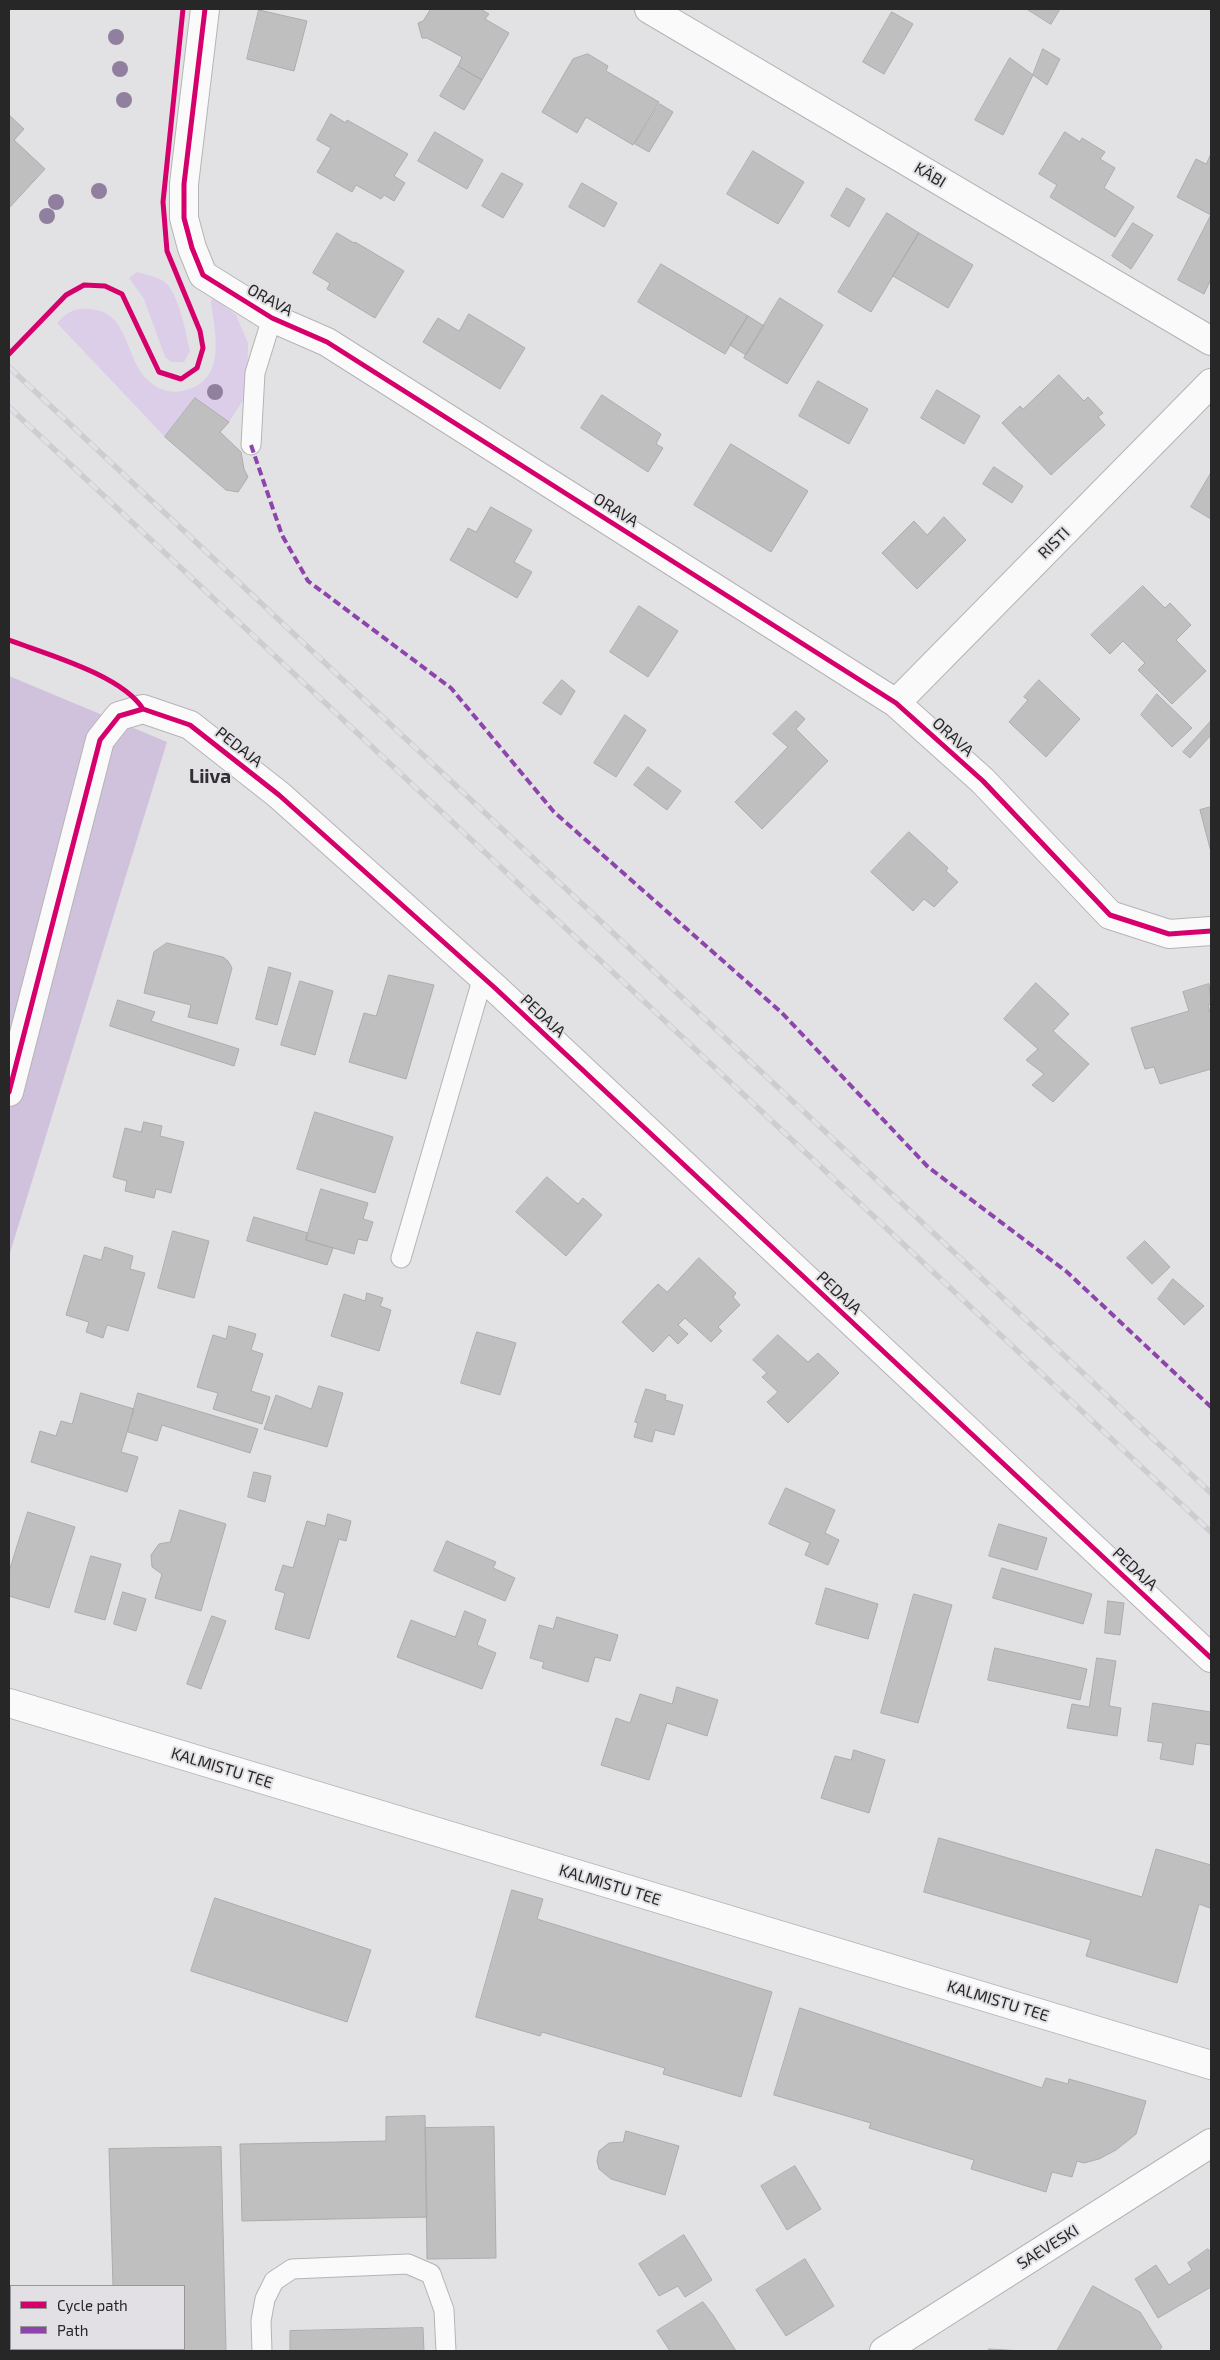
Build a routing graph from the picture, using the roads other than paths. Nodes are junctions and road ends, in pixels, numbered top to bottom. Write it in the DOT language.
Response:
graph roads {
  1 [pos="205,9"];
  2 [pos="649,9"];
  3 [pos="272,318"];
  4 [pos="1211,341"];
  5 [pos="1211,383"];
  6 [pos="251,445"];
  7 [pos="896,703"];
  8 [pos="1211,931"];
  9 [pos="483,977"];
  10 [pos="9,1092"];
  11 [pos="401,1258"];
  12 [pos="1211,1658"];
  13 [pos="9,1703"];
  14 [pos="1211,2065"];
  15 [pos="1211,2143"];
  16 [pos="262,2351"];
  17 [pos="446,2351"];
  18 [pos="884,2351"];
  1 -- 3 [label="street, ORAVA"];
  2 -- 4 [label="street, KÄBI"];
  3 -- 6 [label="lane"];
  3 -- 7 [label="street, ORAVA"];
  5 -- 7 [label="street, RISTI"];
  7 -- 8 [label="street, ORAVA"];
  9 -- 10 [label="street, PEDAJA"];
  9 -- 11 [label="lane"];
  9 -- 12 [label="street, PEDAJA"];
  13 -- 14 [label="street, KALMISTU TEE"];
  15 -- 18 [label="street, SAEVESKI"];
  16 -- 17 [label="lane"];
}
